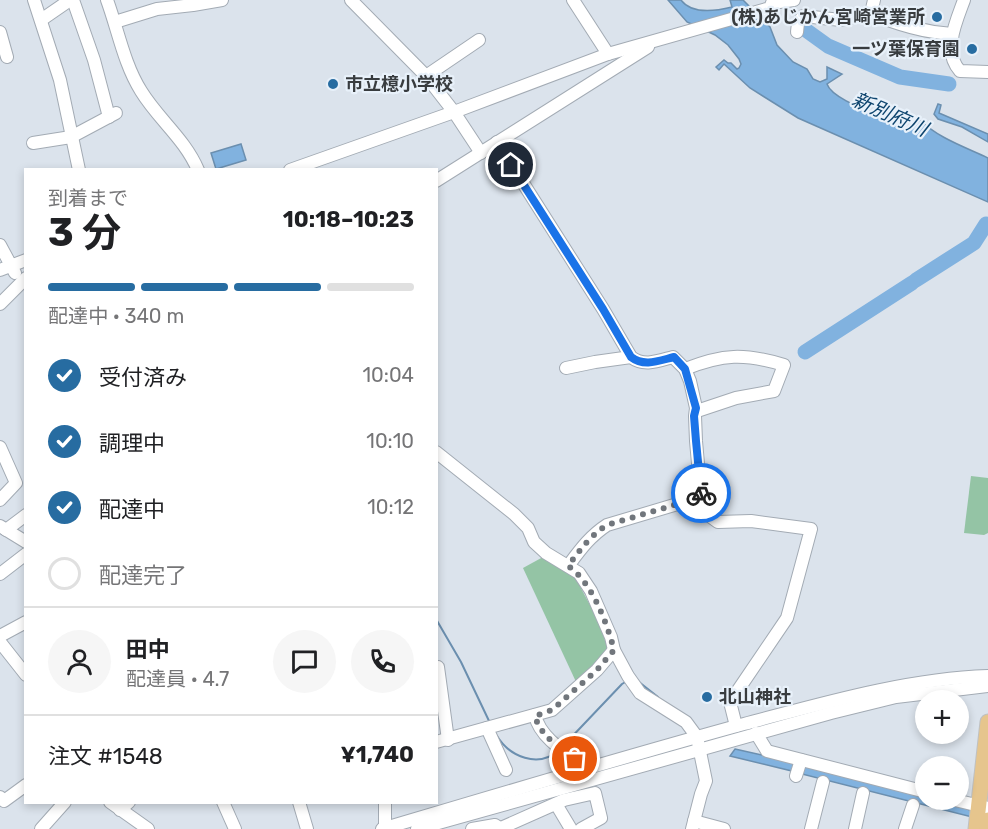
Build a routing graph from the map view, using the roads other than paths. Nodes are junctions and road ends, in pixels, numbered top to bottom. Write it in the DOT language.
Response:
graph roads {
  1 [pos="34,0"];
  2 [pos="71,0"];
  3 [pos="107,0"];
  4 [pos="222,0"];
  5 [pos="351,0"];
  6 [pos="573,0"];
  7 [pos="794,0"];
  8 [pos="874,0"];
  9 [pos="964,0"];
  10 [pos="771,3"];
  11 [pos="173,4"];
  12 [pos="871,13"];
  13 [pos="41,20"];
  14 [pos="115,21"];
  15 [pos="0,32"];
  16 [pos="797,32"];
  17 [pos="952,34"];
  18 [pos="479,40"];
  19 [pos="659,40"];
  20 [pos="608,54"];
  21 [pos="7,57"];
  22 [pos="988,72"];
  23 [pos="426,76"];
  24 [pos="454,112"];
  25 [pos="72,137"];
  26 [pos="497,142"];
  27 [pos="33,143"];
  28 [pos="481,153"];
  29 [pos="74,166"];
  30 [pos="197,168"];
  31 [pos="297,168"];
  32 [pos="438,180"];
  33 [pos="1,248"];
  34 [pos="15,271"];
  35 [pos="0,278"];
  36 [pos="0,304"];
  37 [pos="631,357"];
  38 [pos="566,368"];
  39 [pos="685,369"];
  40 [pos="696,411"];
  41 [pos="0,447"];
  42 [pos="438,454"];
  43 [pos="701,497"];
  44 [pos="0,500"];
  45 [pos="24,516"];
  46 [pos="3,528"];
  47 [pos="24,541"];
  48 [pos="24,556"];
  49 [pos="568,566"];
  50 [pos="0,574"];
  51 [pos="24,623"];
  52 [pos="0,636"];
  53 [pos="0,642"];
  54 [pos="614,650"];
  55 [pos="6,652"];
  56 [pos="438,667"];
  57 [pos="24,673"];
  58 [pos="988,676"];
  59 [pos="988,686"];
  60 [pos="535,716"];
  61 [pos="988,722"];
  62 [pos="736,726"];
  63 [pos="491,727"];
  64 [pos="756,733"];
  65 [pos="442,741"];
  66 [pos="698,743"];
  67 [pos="575,759"];
  68 [pos="801,760"];
  69 [pos="506,770"];
  70 [pos="796,776"];
  71 [pos="823,782"];
  72 [pos="24,786"];
  73 [pos="915,789"];
  74 [pos="863,793"];
  75 [pos="0,797"];
  76 [pos="63,804"];
  77 [pos="224,804"];
  78 [pos="300,804"];
  79 [pos="385,804"];
  80 [pos="556,804"];
  81 [pos="120,805"];
  82 [pos="913,805"];
  83 [pos="969,809"];
  84 [pos="982,818"];
  85 [pos="698,825"];
  86 [pos="41,829"];
  87 [pos="148,829"];
  88 [pos="235,829"];
  89 [pos="307,829"];
  90 [pos="384,829"];
  91 [pos="417,829"];
  92 [pos="472,829"];
  93 [pos="501,829"];
  94 [pos="570,829"];
  95 [pos="581,829"];
  96 [pos="724,829"];
  97 [pos="811,829"];
  98 [pos="855,829"];
  99 [pos="905,829"];
  1 -- 13 [label="street"];
  2 -- 13 [label="street"];
  2 -- 25 [label="street"];
  3 -- 14 [label="street"];
  4 -- 11 [label="street"];
  5 -- 23 [label="street"];
  6 -- 20 [label="street"];
  7 -- 10 [label="street"];
  8 -- 12 [label="street"];
  9 -- 17 [label="street"];
  10 -- 19 [label="street"];
  11 -- 14 [label="street"];
  12 -- 16 [label="street"];
  12 -- 17 [label="street"];
  13 -- 25 [label="street"];
  14 -- 30 [label="street"];
  15 -- 21 [label="street"];
  17 -- 22 [label="street"];
  18 -- 23 [label="street"];
  19 -- 20 [label="street"];
  19 -- 26 [label="street"];
  20 -- 24 [label="street"];
  23 -- 24 [label="street"];
  24 -- 28 [label="street"];
  24 -- 31 [label="street"];
  25 -- 27 [label="street"];
  25 -- 29 [label="street"];
  26 -- 28 [label="street"];
  26 -- 37 [label="street"];
  28 -- 32 [label="street"];
  33 -- 34 [label="street"];
  34 -- 35 [label="street"];
  34 -- 36 [label="street"];
  37 -- 38 [label="street"];
  37 -- 39 [label="street"];
  39 -- 40 [label="street"];
  39 -- 40 [label="street"];
  40 -- 43 [label="street"];
  41 -- 44 [label="street"];
  42 -- 49 [label="street"];
  43 -- 49 [label="street"];
  43 -- 62 [label="street"];
  45 -- 46 [label="street"];
  46 -- 47 [label="street"];
  48 -- 50 [label="street"];
  49 -- 54 [label="street"];
  51 -- 52 [label="street"];
  53 -- 55 [label="street"];
  54 -- 60 [label="street"];
  54 -- 66 [label="street"];
  55 -- 57 [label="street"];
  56 -- 65 [label="street"];
  58 -- 62 [label="street"];
  59 -- 64 [label="street"];
  60 -- 63 [label="street"];
  60 -- 67 [label="street"];
  61 -- 84 [label="main road"];
  62 -- 66 [label="street"];
  63 -- 65 [label="street"];
  63 -- 69 [label="street"];
  64 -- 66 [label="street"];
  64 -- 68 [label="street"];
  66 -- 85 [label="street"];
  66 -- 90 [label="street"];
  66 -- 91 [label="street"];
  68 -- 70 [label="street"];
  68 -- 73 [label="street"];
  71 -- 97 [label="street"];
  72 -- 75 [label="street"];
  74 -- 98 [label="street"];
  76 -- 86 [label="street"];
  77 -- 88 [label="street"];
  78 -- 89 [label="street"];
  79 -- 90 [label="street"];
  80 -- 93 [label="street"];
  80 -- 94 [label="street"];
  80 -- 95 [label="street"];
  81 -- 87 [label="street"];
  82 -- 99 [label="street"];
  83 -- 84 [label="street"];
  85 -- 96 [label="street"];
  92 -- 93 [label="street"];
}
